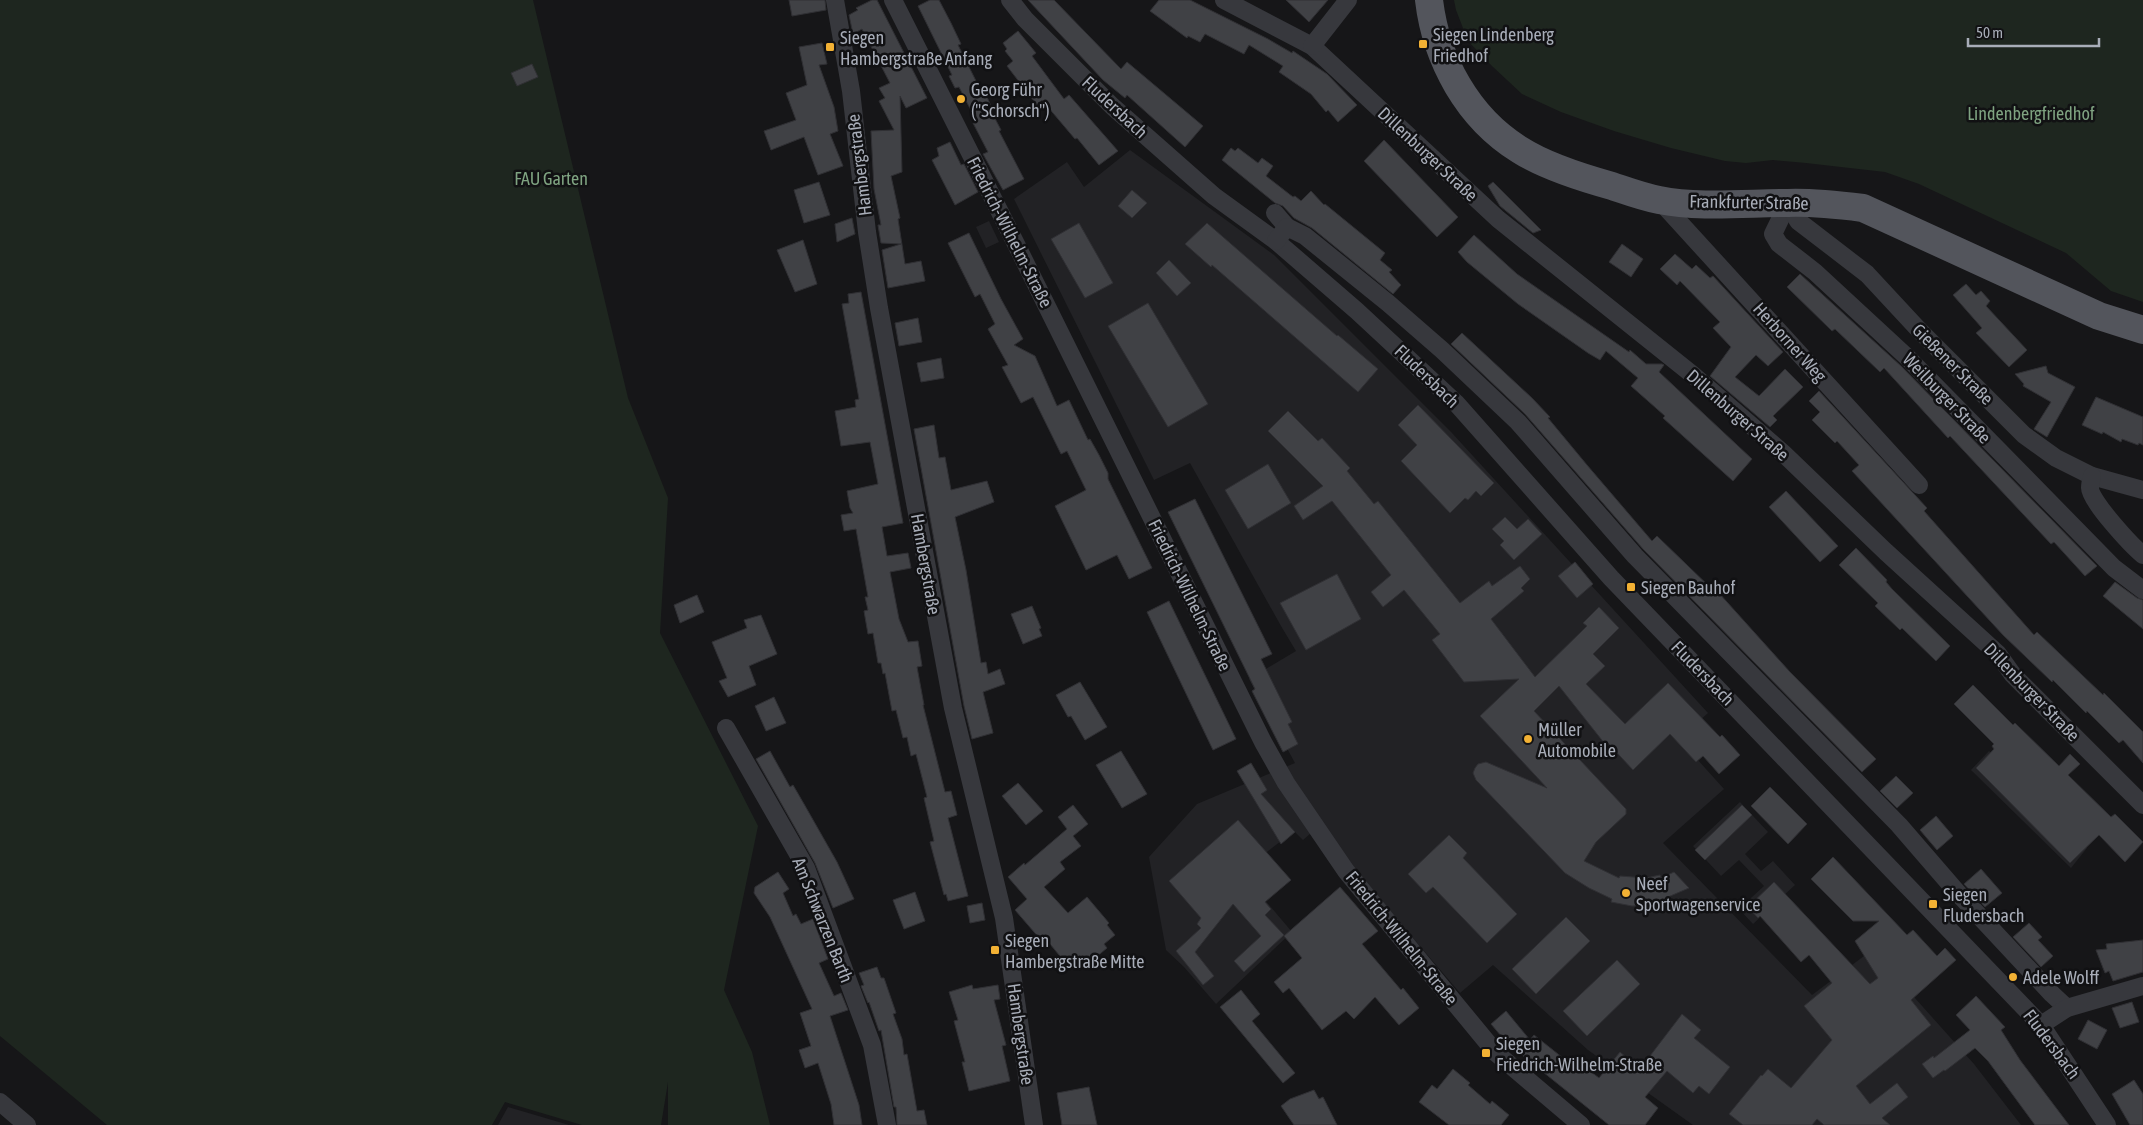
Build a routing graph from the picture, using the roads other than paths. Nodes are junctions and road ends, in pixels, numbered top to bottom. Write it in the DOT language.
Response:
graph roads {
  1 [pos="835,0"];
  2 [pos="893,0"];
  3 [pos="1010,0"];
  4 [pos="1224,0"];
  5 [pos="1348,0"];
  6 [pos="1429,0"];
  7 [pos="1312,46"];
  8 [pos="1660,200"];
  9 [pos="1788,202"];
  10 [pos="1275,213"];
  11 [pos="1287,227"];
  12 [pos="1276,241"];
  13 [pos="2143,330"];
  14 [pos="2092,476"];
  15 [pos="1920,485"];
  16 [pos="2143,490"];
  17 [pos="2143,555"];
  18 [pos="2143,590"];
  19 [pos="726,728"];
  20 [pos="2143,805"];
  21 [pos="2143,986"];
  22 [pos="2067,1008"];
  23 [pos="2041,1025"];
  24 [pos="0,1102"];
  25 [pos="27,1125"];
  26 [pos="887,1125"];
  27 [pos="1034,1125"];
  28 [pos="1581,1125"];
  29 [pos="2107,1125"];
  1 -- 27 [label="street, Hambergstraße"];
  2 -- 28 [label="street, Friedrich-Wilhelm-Straße"];
  3 -- 12 [label="street, Fludersbach"];
  4 -- 7 [label="street, Dillenburger Straße"];
  5 -- 7 [label="street"];
  6 -- 8 [label="main road, Frankfurter Straße"];
  7 -- 20 [label="street, Dillenburger Straße"];
  8 -- 9 [label="main road, Frankfurter Straße"];
  8 -- 15 [label="street, Herborner Weg"];
  9 -- 13 [label="main road, Frankfurter Straße"];
  9 -- 14 [label="street, Gießener Straße"];
  9 -- 18 [label="street, Weilburger Straße"];
  10 -- 11 [label="street, Fludersbach"];
  11 -- 12 [label="street"];
  11 -- 22 [label="street, Fludersbach"];
  12 -- 23 [label="street, Fludersbach"];
  14 -- 16 [label="street, Gießener Straße"];
  14 -- 17 [label="street"];
  19 -- 26 [label="street, Am Schwarzen Barth"];
  21 -- 22 [label="street"];
  22 -- 23 [label="street"];
  23 -- 29 [label="street, Fludersbach"];
  24 -- 25 [label="street"];
}
